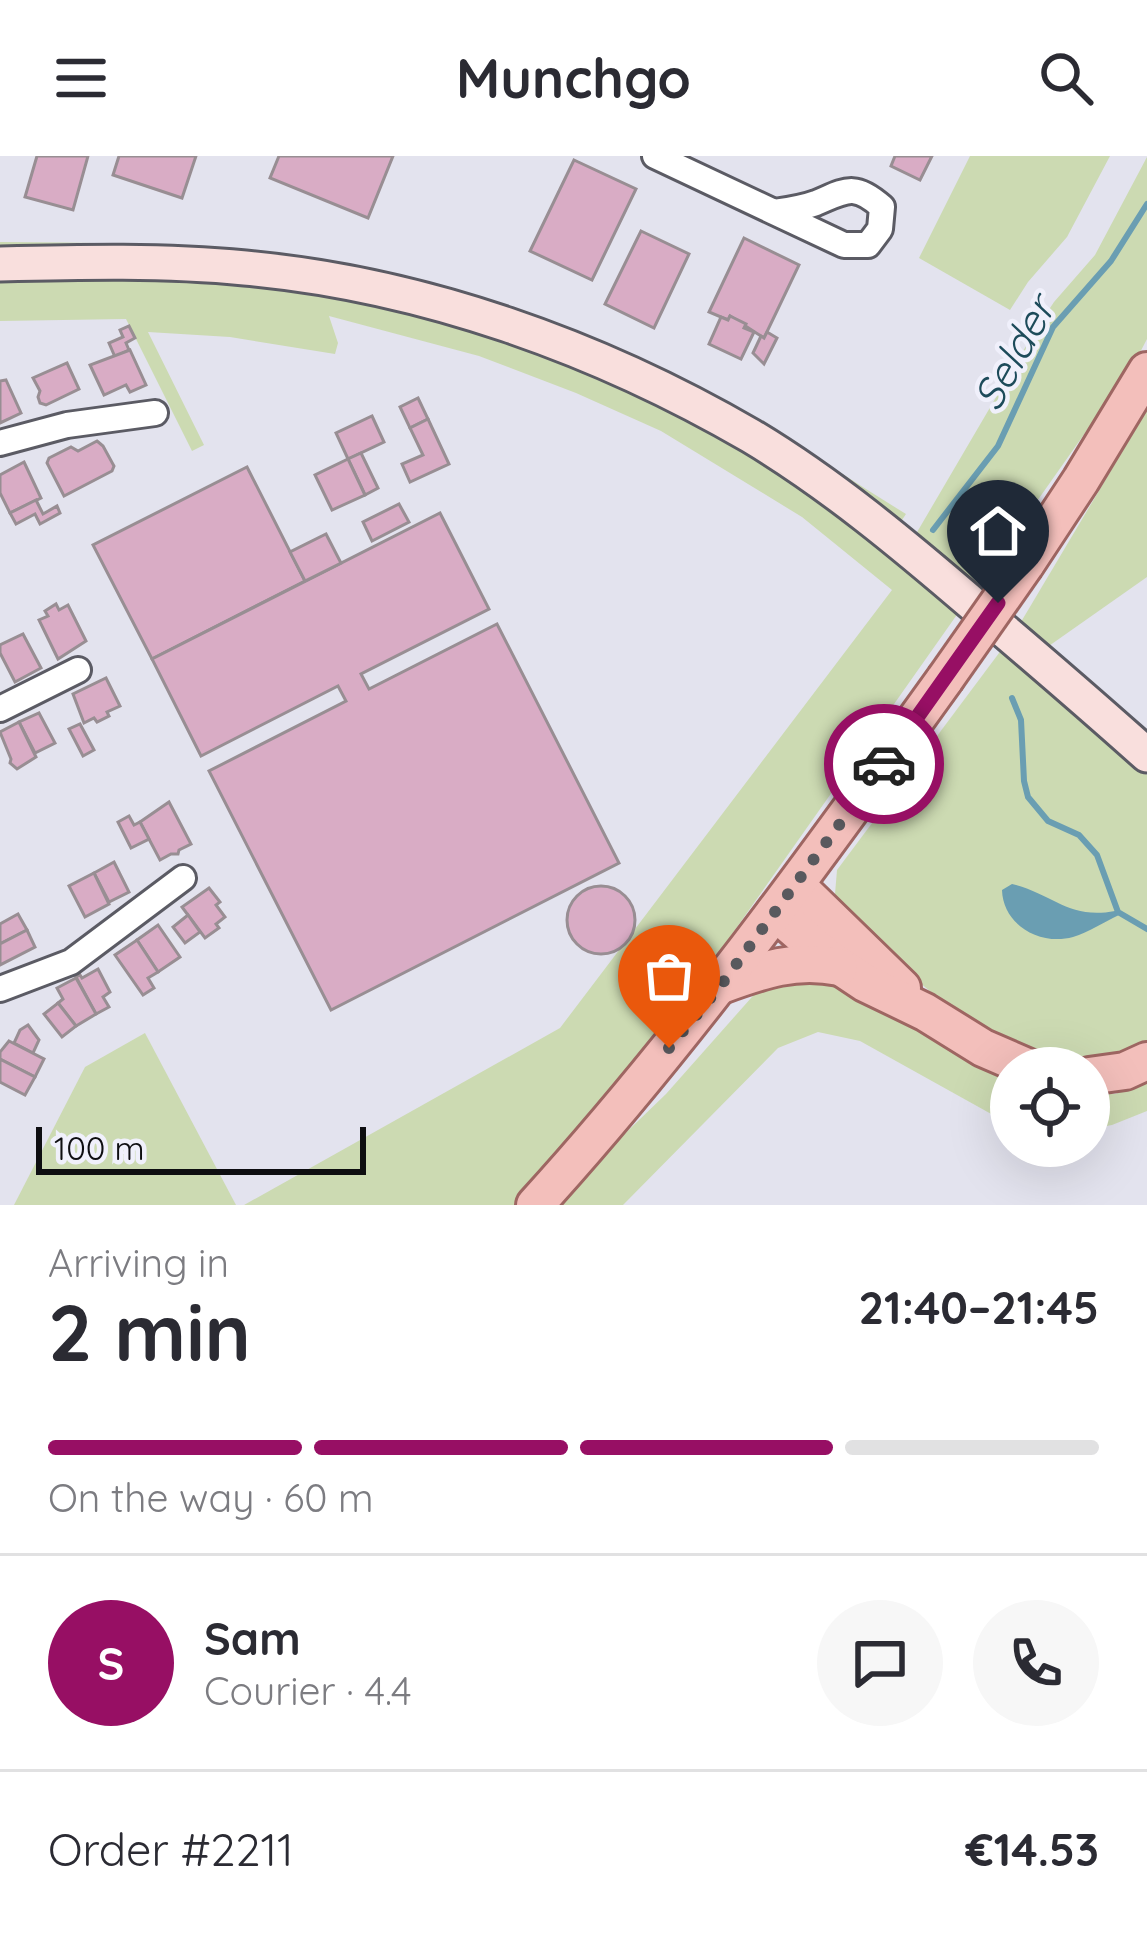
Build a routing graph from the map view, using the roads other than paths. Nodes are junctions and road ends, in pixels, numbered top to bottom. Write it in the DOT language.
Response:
graph roads {
  1 [pos="655,156"];
  2 [pos="775,212"];
  3 [pos="0,264"];
  4 [pos="1147,371"];
  5 [pos="155,413"];
  6 [pos="0,443"];
  7 [pos="78,670"];
  8 [pos="0,709"];
  9 [pos="1147,754"];
  10 [pos="183,878"];
  11 [pos="786,898"];
  12 [pos="841,967"];
  13 [pos="721,985"];
  14 [pos="0,989"];
  15 [pos="926,1012"];
  16 [pos="990,1051"];
  17 [pos="1147,1061"];
  18 [pos="1110,1073"];
  19 [pos="535,1205"];
  1 -- 2 [label="street"];
  3 -- 9 [label="street"];
  4 -- 11 [label="main road, bridge"];
  5 -- 6 [label="street"];
  7 -- 8 [label="street"];
  10 -- 14 [label="street"];
  11 -- 12 [label="main road"];
  11 -- 13 [label="main road"];
  11 -- 15 [label="main road"];
  12 -- 13 [label="main road"];
  12 -- 15 [label="main road"];
  13 -- 19 [label="main road"];
  15 -- 16 [label="main road"];
  17 -- 18 [label="main road"];
}
